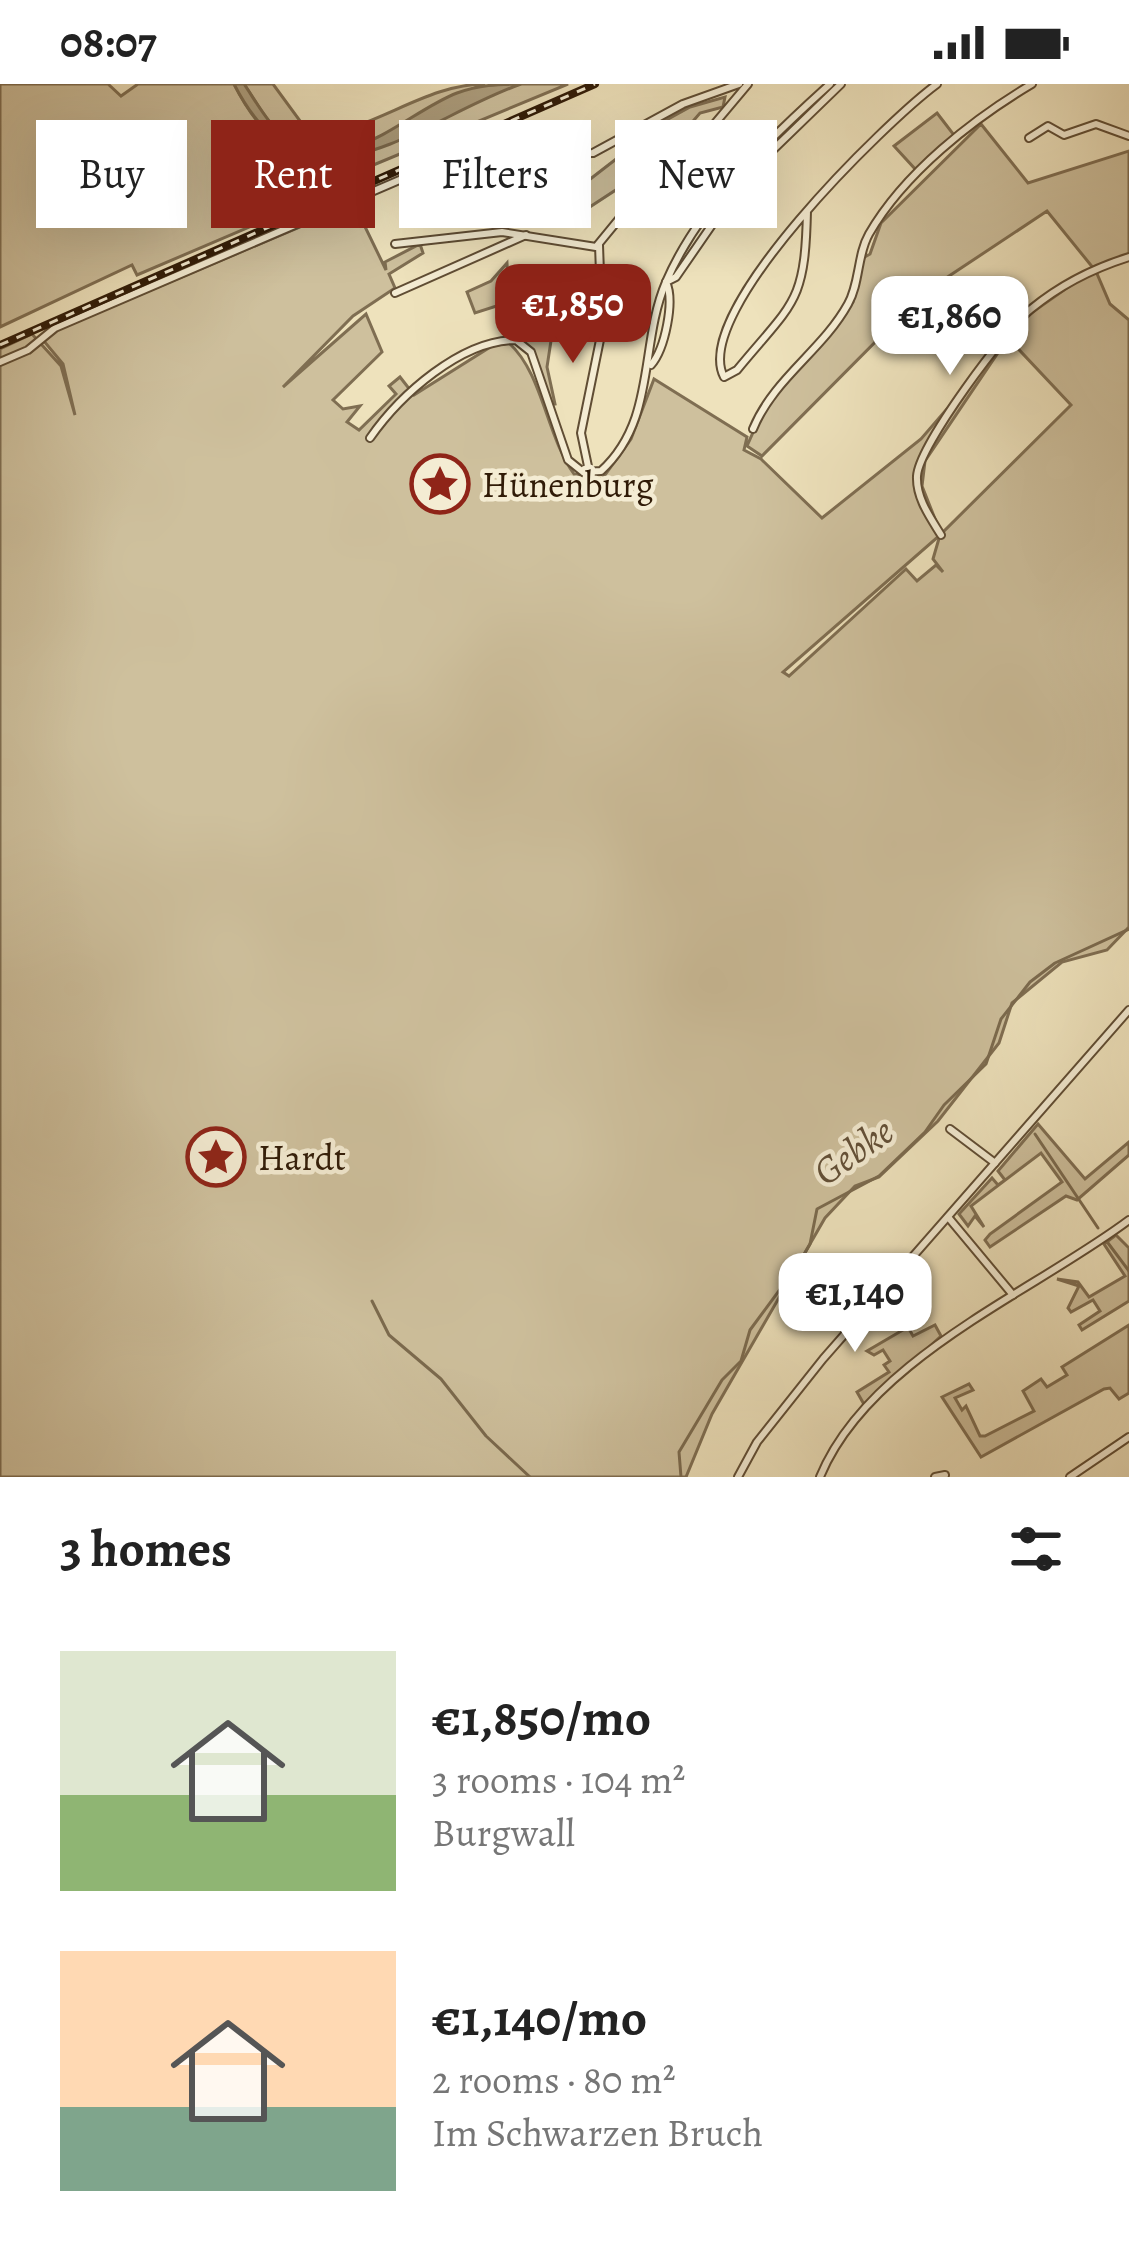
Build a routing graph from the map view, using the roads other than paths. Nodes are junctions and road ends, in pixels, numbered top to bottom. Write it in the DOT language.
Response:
graph roads {
  1 [pos="739,84"];
  2 [pos="748,84"];
  3 [pos="830,84"];
  4 [pos="841,84"];
  5 [pos="937,84"];
  6 [pos="1032,84"];
  7 [pos="1064,135"];
  8 [pos="1129,136"];
  9 [pos="1029,138"];
  10 [pos="1064,146"];
  11 [pos="806,211"];
  12 [pos="530,234"];
  13 [pos="395,244"];
  14 [pos="599,245"];
  15 [pos="586,248"];
  16 [pos="1129,256"];
  17 [pos="598,262"];
  18 [pos="670,284"];
  19 [pos="395,293"];
  20 [pos="0,362"];
  21 [pos="753,429"];
  22 [pos="370,438"];
  23 [pos="580,466"];
  24 [pos="940,536"];
  25 [pos="1129,1010"];
  26 [pos="950,1129"];
  27 [pos="995,1163"];
  28 [pos="948,1217"];
  29 [pos="1129,1220"];
  30 [pos="1013,1294"];
  31 [pos="1129,1437"];
  32 [pos="737,1477"];
  33 [pos="820,1477"];
  34 [pos="1070,1477"];
  1 -- 20 [label="street"];
  2 -- 14 [label="street"];
  3 -- 18 [label="street"];
  4 -- 18 [label="street"];
  5 -- 11 [label="street"];
  6 -- 21 [label="street"];
  7 -- 8 [label="street"];
  7 -- 9 [label="street"];
  7 -- 10 [label="street"];
  11 -- 11 [label="street"];
  12 -- 13 [label="street"];
  12 -- 15 [label="street"];
  12 -- 19 [label="street"];
  14 -- 15 [label="street"];
  14 -- 17 [label="street"];
  15 -- 17 [label="street"];
  16 -- 24 [label="street"];
  17 -- 23 [label="street"];
  18 -- 23 [label="street"];
  22 -- 23 [label="street"];
  25 -- 27 [label="street"];
  26 -- 27 [label="street"];
  27 -- 28 [label="street"];
  28 -- 30 [label="street"];
  28 -- 32 [label="street"];
  29 -- 30 [label="street"];
  30 -- 33 [label="street"];
  31 -- 34 [label="street"];
}
